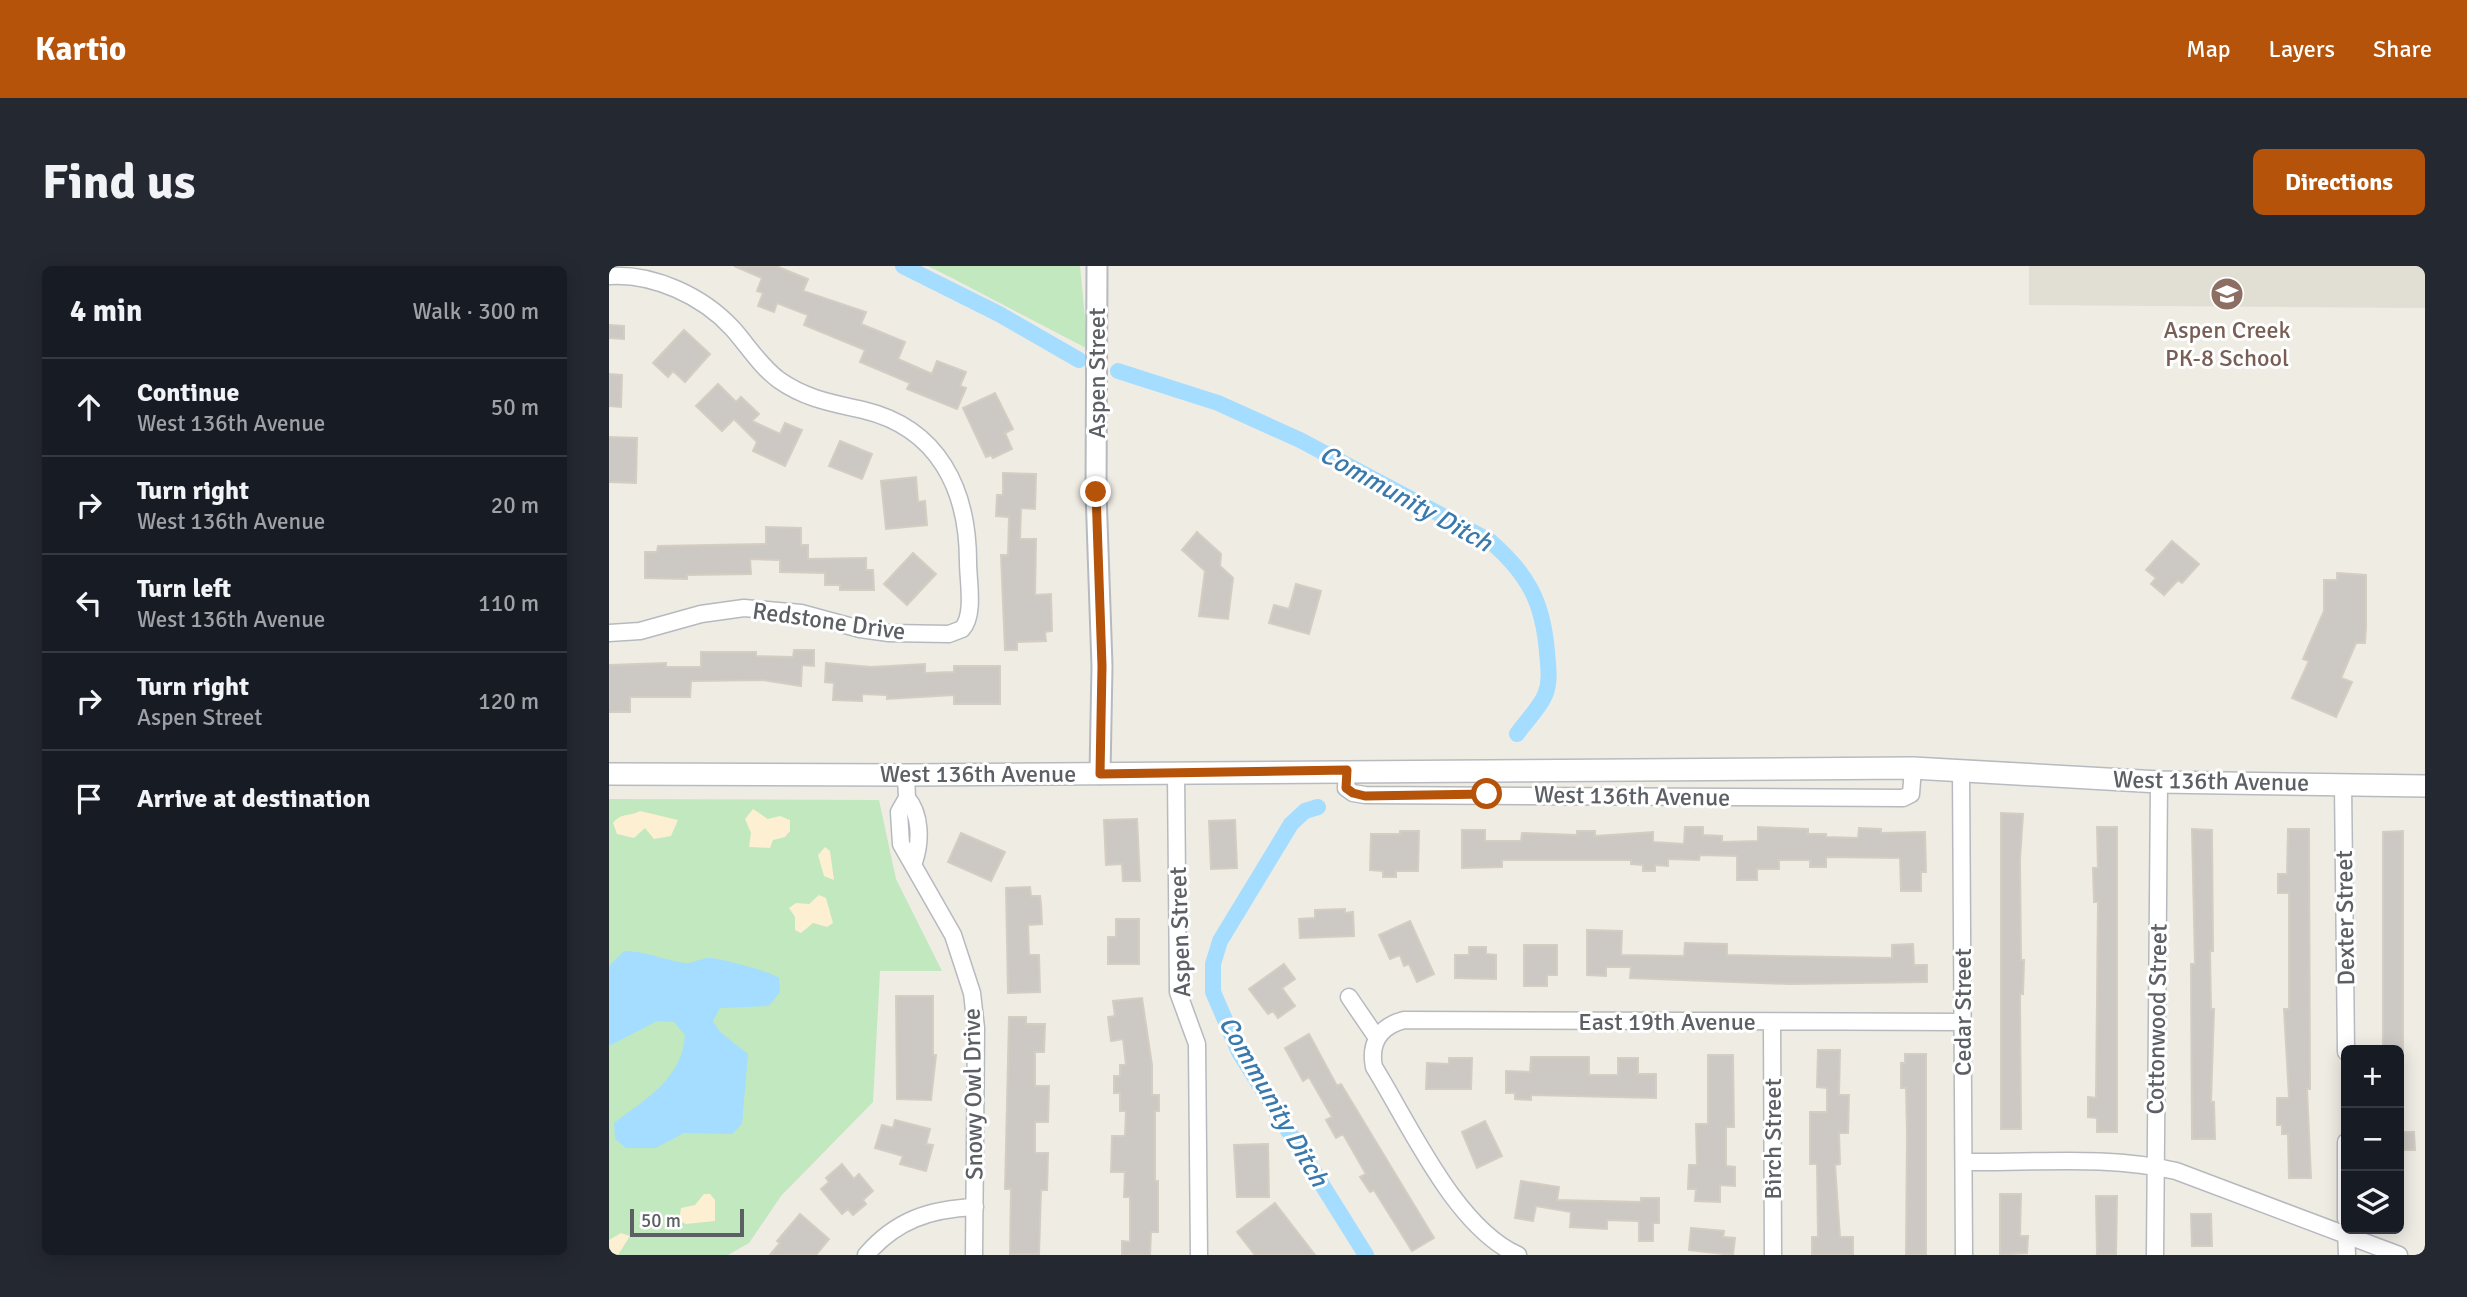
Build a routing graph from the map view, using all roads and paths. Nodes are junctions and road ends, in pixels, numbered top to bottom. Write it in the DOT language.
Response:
graph roads {
  1 [pos="1097,266"];
  2 [pos="609,276"];
  3 [pos="609,633"];
  4 [pos="1913,768"];
  5 [pos="1961,769"];
  6 [pos="1347,770"];
  7 [pos="1177,773"];
  8 [pos="609,774"];
  9 [pos="1100,774"];
  10 [pos="906,775"];
  11 [pos="2159,782"];
  12 [pos="2343,784"];
  13 [pos="2425,786"];
  14 [pos="1349,997"];
  15 [pos="1772,1022"];
  16 [pos="1964,1022"];
  17 [pos="1377,1038"];
  18 [pos="2346,1045"];
  19 [pos="1964,1162"];
  20 [pos="2155,1166"];
  21 [pos="975,1207"];
  22 [pos="2341,1226"];
  23 [pos="2346,1234"];
  24 [pos="2358,1234"];
  25 [pos="866,1255"];
  26 [pos="974,1255"];
  27 [pos="1199,1255"];
  28 [pos="1518,1255"];
  29 [pos="1773,1255"];
  30 [pos="1964,1255"];
  31 [pos="2155,1255"];
  32 [pos="2347,1255"];
  33 [pos="2399,1255"];
  1 -- 9 [label="street, Aspen Street"];
  2 -- 3 [label="street, Redstone Drive"];
  4 -- 5 [label="main road, West 136th Avenue"];
  4 -- 6 [label="main road, West 136th Avenue"];
  4 -- 6 [label="street, West 136th Avenue"];
  5 -- 11 [label="main road, West 136th Avenue"];
  5 -- 16 [label="street, Cedar Street"];
  6 -- 7 [label="main road, West 136th Avenue"];
  7 -- 9 [label="main road, West 136th Avenue"];
  7 -- 27 [label="street, Aspen Street"];
  8 -- 10 [label="main road, West 136th Avenue"];
  9 -- 10 [label="main road, West 136th Avenue"];
  10 -- 21 [label="street, Snowy Owl Drive"];
  11 -- 12 [label="main road, West 136th Avenue"];
  11 -- 20 [label="street, Cottonwood Street"];
  12 -- 13 [label="main road, West 136th Avenue"];
  12 -- 18 [label="street, Dexter Street"];
  14 -- 17 [label="street"];
  15 -- 16 [label="street, East 19th Avenue"];
  15 -- 17 [label="street, East 19th Avenue"];
  15 -- 29 [label="street, Birch Street"];
  16 -- 19 [label="street, Cedar Street"];
  17 -- 28 [label="street"];
  19 -- 20 [label="street"];
  19 -- 30 [label="street, Cedar Street"];
  20 -- 22 [label="street"];
  20 -- 31 [label="street, Cottonwood Street"];
  21 -- 25 [label="street"];
  21 -- 26 [label="street, Snowy Owl Drive"];
  23 -- 32 [label="street"];
  24 -- 33 [label="street"];
}
